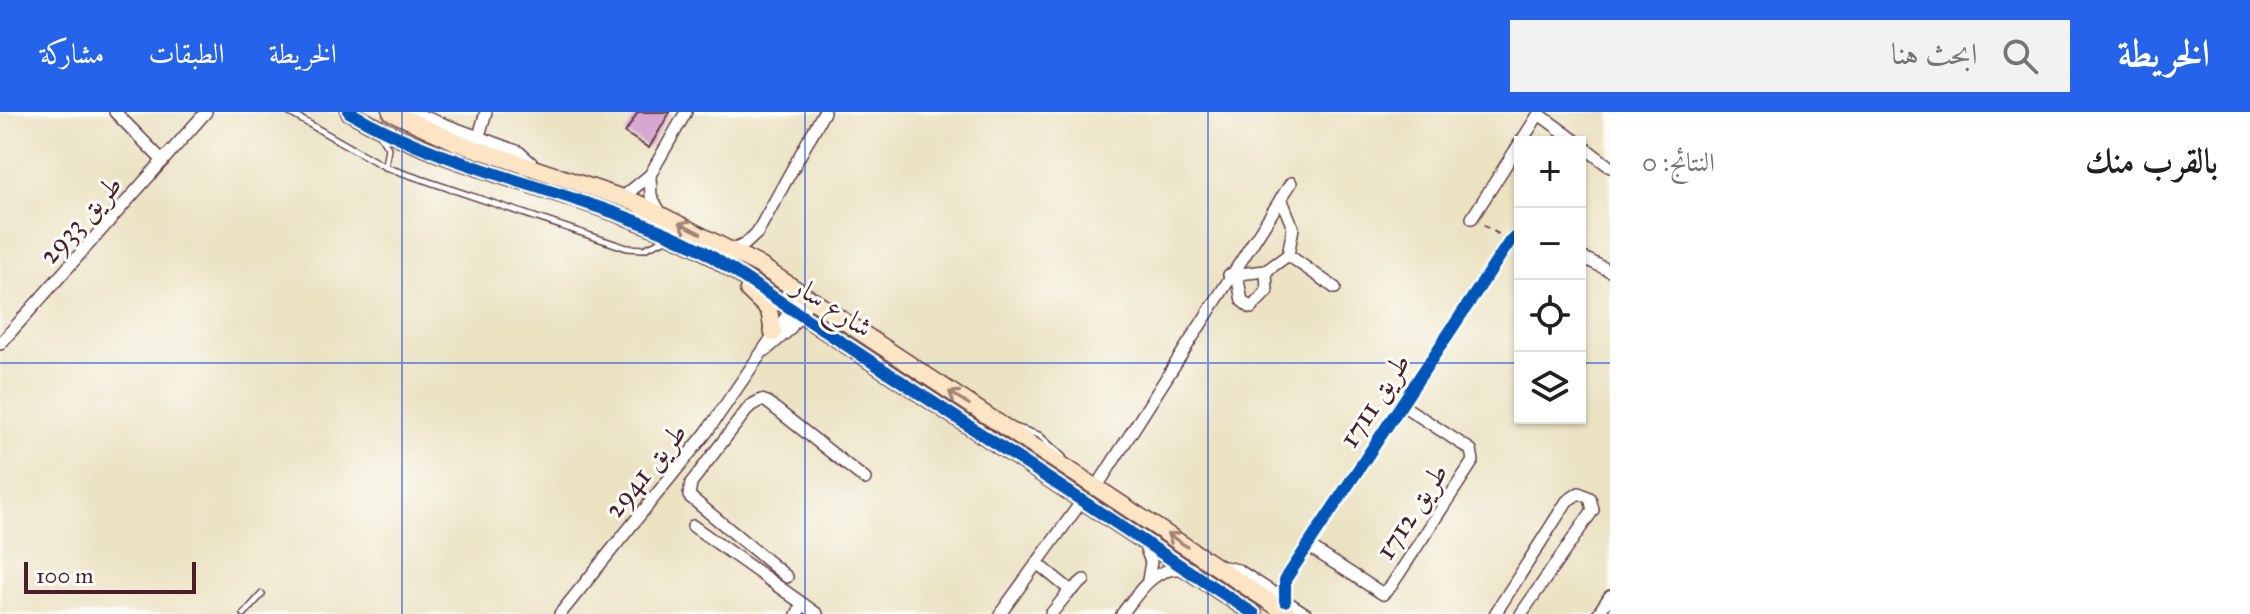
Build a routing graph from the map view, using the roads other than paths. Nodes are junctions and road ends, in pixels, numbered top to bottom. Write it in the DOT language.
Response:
graph roads {
  1 [pos="115,112"];
  2 [pos="206,112"];
  3 [pos="288,112"];
  4 [pos="349,112"];
  5 [pos="391,112"];
  6 [pos="486,112"];
  7 [pos="686,112"];
  8 [pos="824,112"];
  9 [pos="413,113"];
  10 [pos="1539,113"];
  11 [pos="370,124"];
  12 [pos="1524,136"];
  13 [pos="1569,136"];
  14 [pos="478,139"];
  15 [pos="1586,149"];
  16 [pos="1514,152"];
  17 [pos="163,161"];
  18 [pos="385,167"];
  19 [pos="1610,167"];
  20 [pos="537,169"];
  21 [pos="650,175"];
  22 [pos="1291,183"];
  23 [pos="623,197"];
  24 [pos="1281,198"];
  25 [pos="660,212"];
  26 [pos="1472,218"];
  27 [pos="757,233"];
  28 [pos="673,235"];
  29 [pos="1514,238"];
  30 [pos="702,250"];
  31 [pos="732,250"];
  32 [pos="1288,255"];
  33 [pos="1586,259"];
  34 [pos="759,265"];
  35 [pos="1266,271"];
  36 [pos="1610,271"];
  37 [pos="1233,275"];
  38 [pos="1335,288"];
  39 [pos="801,304"];
  40 [pos="773,333"];
  41 [pos="2,336"];
  42 [pos="762,353"];
  43 [pos="1399,403"];
  44 [pos="706,433"];
  45 [pos="720,445"];
  46 [pos="865,479"];
  47 [pos="1096,488"];
  48 [pos="1082,501"];
  49 [pos="693,526"];
  50 [pos="1141,539"];
  51 [pos="1308,546"];
  52 [pos="1037,563"];
  53 [pos="1218,567"];
  54 [pos="1188,569"];
  55 [pos="787,577"];
  56 [pos="1084,580"];
  57 [pos="1148,580"];
  58 [pos="1285,580"];
  59 [pos="1264,587"];
  60 [pos="1070,590"];
  61 [pos="262,594"];
  62 [pos="1610,596"];
  63 [pos="1287,607"];
  64 [pos="800,609"];
  65 [pos="564,612"];
  66 [pos="244,614"];
  67 [pos="817,614"];
  68 [pos="1000,614"];
  69 [pos="1051,614"];
  70 [pos="1122,614"];
  71 [pos="1254,614"];
  72 [pos="1306,614"];
  73 [pos="1495,614"];
  74 [pos="1521,614"];
  75 [pos="1598,614"];
  1 -- 17 [label="street"];
  2 -- 17 [label="street, طريق 2933"];
  3 -- 18 [label="lane"];
  4 -- 11 [label="street, شارع سار"];
  5 -- 20 [label="street, شارع سار"];
  6 -- 14 [label="street"];
  7 -- 21 [label="street"];
  8 -- 27 [label="street"];
  9 -- 14 [label="street"];
  10 -- 12 [label="street"];
  10 -- 13 [label="street"];
  11 -- 18 [label="lane"];
  11 -- 28 [label="street, شارع سار"];
  14 -- 20 [label="street"];
  15 -- 19 [label="street"];
  16 -- 26 [label="street"];
  17 -- 41 [label="street, طريق 2933"];
  18 -- 28 [label="lane"];
  20 -- 23 [label="street, شارع سار"];
  21 -- 23 [label="street"];
  21 -- 25 [label="street"];
  22 -- 24 [label="street"];
  23 -- 25 [label="street, شارع سار"];
  24 -- 32 [label="street"];
  24 -- 37 [label="street"];
  31 -- 25 [label="street, شارع سار, one-way"];
  27 -- 31 [label="street"];
  27 -- 34 [label="street"];
  28 -- 30 [label="street, شارع سار"];
  29 -- 43 [label="street, طريق 1711"];
  30 -- 39 [label="street, شارع سار"];
  30 -- 40 [label="street"];
  31 -- 34 [label="street, شارع سار"];
  32 -- 35 [label="street"];
  32 -- 38 [label="street"];
  33 -- 36 [label="street"];
  34 -- 39 [label="street, شارع سار"];
  35 -- 37 [label="street"];
  35 -- 37 [label="street"];
  37 -- 47 [label="street"];
  39 -- 40 [label="street, طريق 2941"];
  39 -- 42 [label="street, طريق 2941"];
  47 -- 39 [label="street, شارع سار, one-way"];
  39 -- 48 [label="street, شارع سار"];
  40 -- 42 [label="street, طريق 2941"];
  42 -- 44 [label="street, طريق 2941"];
  43 -- 51 [label="street, طريق 1711"];
  43 -- 51 [label="street, طريق 1712"];
  44 -- 45 [label="street"];
  44 -- 65 [label="street, طريق 2941"];
  45 -- 46 [label="street"];
  45 -- 55 [label="street"];
  53 -- 47 [label="street, شارع سار, one-way"];
  48 -- 50 [label="street, شارع سار"];
  48 -- 52 [label="street"];
  49 -- 64 [label="street"];
  50 -- 54 [label="street, شارع سار"];
  50 -- 57 [label="street"];
  51 -- 58 [label="street, طريق 1711"];
  52 -- 60 [label="street"];
  52 -- 68 [label="street"];
  53 -- 59 [label="street"];
  53 -- 63 [label="street, شارع سار"];
  54 -- 57 [label="street"];
  54 -- 71 [label="street, شارع سار"];
  56 -- 60 [label="street"];
  57 -- 70 [label="street"];
  58 -- 59 [label="street"];
  58 -- 63 [label="street"];
  59 -- 63 [label="street"];
  60 -- 69 [label="street"];
  61 -- 66 [label="lane"];
  62 -- 75 [label="street"];
  63 -- 72 [label="street"];
  64 -- 67 [label="street"];
  73 -- 74 [label="street"];
}
